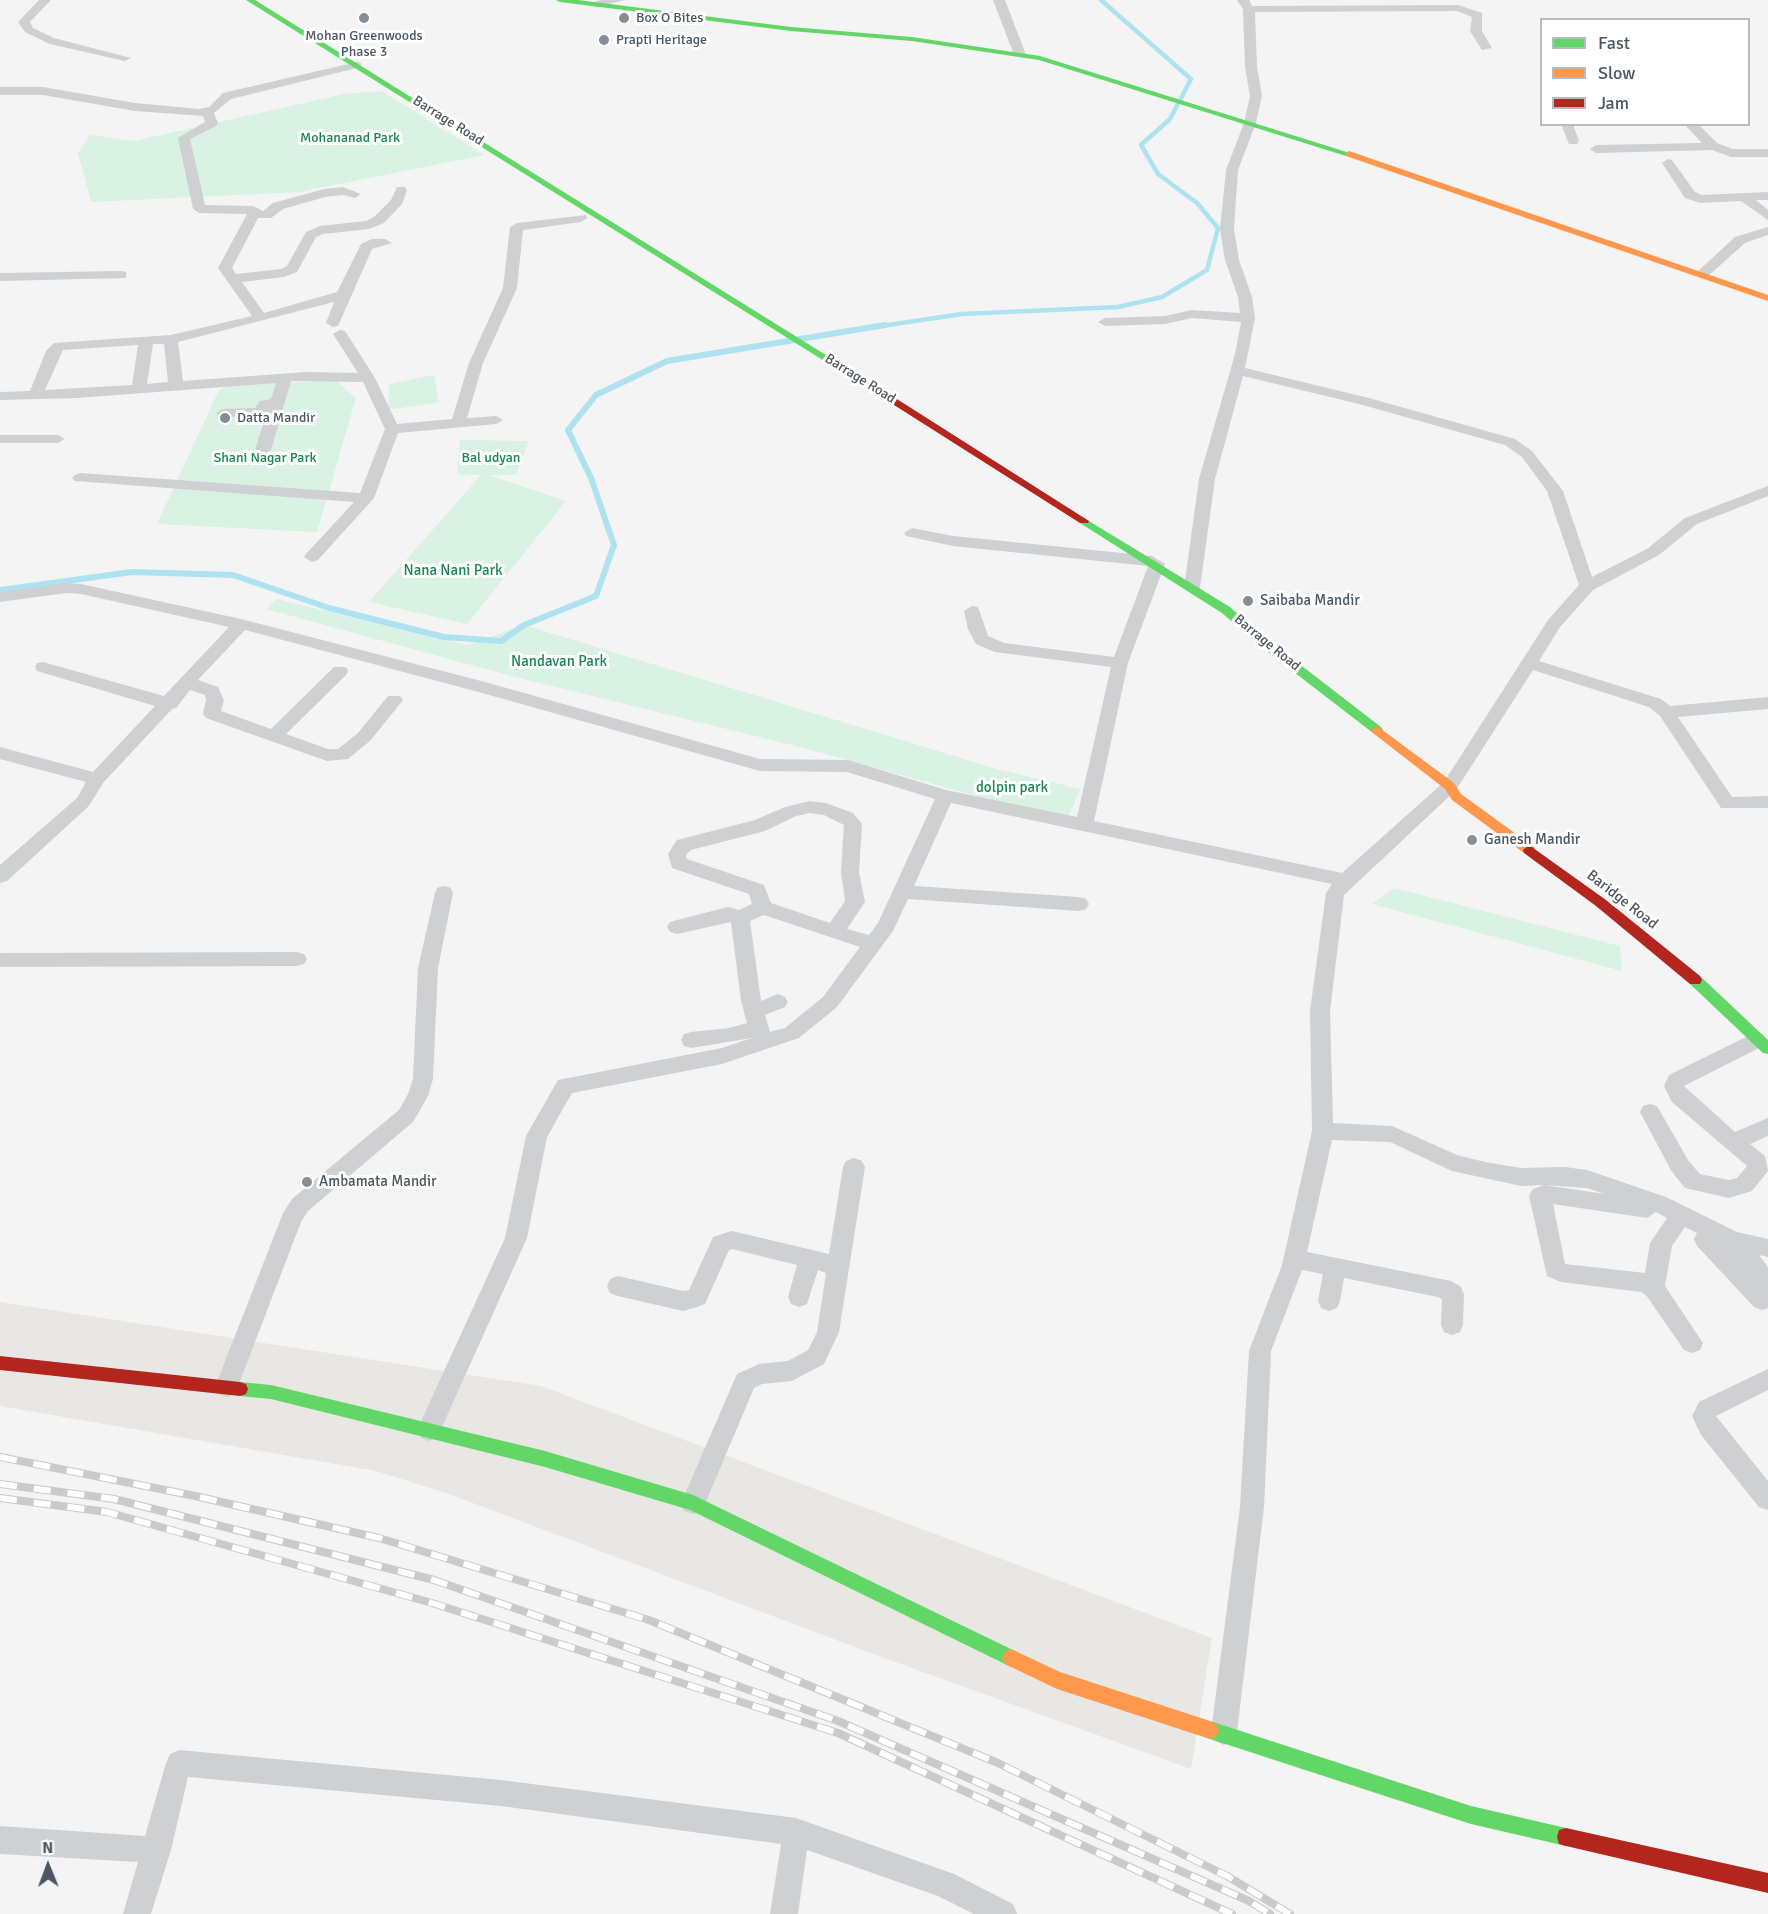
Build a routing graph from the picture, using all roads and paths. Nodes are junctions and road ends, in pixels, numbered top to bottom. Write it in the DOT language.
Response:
graph roads {
  1 [pos="45,0"];
  2 [pos="250,0"];
  3 [pos="560,0"];
  4 [pos="619,0"];
  5 [pos="999,0"];
  6 [pos="596,4"];
  7 [pos="1246,5"];
  8 [pos="1486,48"];
  9 [pos="1020,55"];
  10 [pos="125,58"];
  11 [pos="357,65"];
  12 [pos="0,91"];
  13 [pos="207,112"];
  14 [pos="1250,123"];
  15 [pos="1568,126"];
  16 [pos="1692,126"];
  17 [pos="1573,141"];
  18 [pos="1713,146"];
  19 [pos="1596,149"];
  20 [pos="1768,153"];
  21 [pos="1668,164"];
  22 [pos="401,190"];
  23 [pos="355,194"];
  24 [pos="1768,195"];
  25 [pos="1746,199"];
  26 [pos="258,213"];
  27 [pos="1768,216"];
  28 [pos="581,218"];
  29 [pos="1768,231"];
  30 [pos="385,243"];
  31 [pos="252,245"];
  32 [pos="1702,274"];
  33 [pos="121,275"];
  34 [pos="0,277"];
  35 [pos="231,279"];
  36 [pos="343,295"];
  37 [pos="1768,298"];
  38 [pos="261,318"];
  39 [pos="1248,318"];
  40 [pos="1105,322"];
  41 [pos="171,339"];
  42 [pos="146,341"];
  43 [pos="1238,370"];
  44 [pos="97,376"];
  45 [pos="285,378"];
  46 [pos="368,378"];
  47 [pos="176,386"];
  48 [pos="139,389"];
  49 [pos="94,393"];
  50 [pos="36,395"];
  51 [pos="0,396"];
  52 [pos="278,402"];
  53 [pos="223,413"];
  54 [pos="496,420"];
  55 [pos="458,423"];
  56 [pos="392,429"];
  57 [pos="0,439"];
  58 [pos="58,439"];
  59 [pos="262,450"];
  60 [pos="80,478"];
  61 [pos="1768,491"];
  62 [pos="366,498"];
  63 [pos="912,533"];
  64 [pos="312,557"];
  65 [pos="1155,563"];
  66 [pos="1587,586"];
  67 [pos="1192,588"];
  68 [pos="0,597"];
  69 [pos="972,610"];
  70 [pos="240,624"];
  71 [pos="1120,663"];
  72 [pos="1528,663"];
  73 [pos="43,667"];
  74 [pos="340,671"];
  75 [pos="188,683"];
  76 [pos="394,700"];
  77 [pos="1768,703"];
  78 [pos="170,704"];
  79 [pos="1666,712"];
  80 [pos="275,735"];
  81 [pos="0,753"];
  82 [pos="97,779"];
  83 [pos="1449,786"];
  84 [pos="945,796"];
  85 [pos="1768,802"];
  86 [pos="1084,825"];
  87 [pos="0,876"];
  88 [pos="1346,880"];
  89 [pos="901,892"];
  90 [pos="444,893"];
  91 [pos="1079,904"];
  92 [pos="763,907"];
  93 [pos="740,917"];
  94 [pos="677,927"];
  95 [pos="834,932"];
  96 [pos="871,943"];
  97 [pos="297,959"];
  98 [pos="0,960"];
  99 [pos="778,1002"];
  100 [pos="759,1027"];
  101 [pos="691,1040"];
  102 [pos="1762,1044"];
  103 [pos="1650,1112"];
  104 [pos="1768,1126"];
  105 [pos="1323,1131"];
  106 [pos="1733,1143"];
  107 [pos="1762,1163"];
  108 [pos="854,1167"];
  109 [pos="1548,1185"];
  110 [pos="1677,1221"];
  111 [pos="1705,1239"];
  112 [pos="1733,1240"];
  113 [pos="1768,1248"];
  114 [pos="810,1258"];
  115 [pos="1294,1259"];
  116 [pos="838,1266"];
  117 [pos="1335,1267"];
  118 [pos="618,1286"];
  119 [pos="1654,1288"];
  120 [pos="1765,1291"];
  121 [pos="799,1297"];
  122 [pos="1329,1301"];
  123 [pos="1452,1325"];
  124 [pos="1692,1343"];
  125 [pos="0,1363"];
  126 [pos="1768,1379"];
  127 [pos="227,1387"];
  128 [pos="429,1430"];
  129 [pos="1768,1499"];
  130 [pos="693,1503"];
  131 [pos="1224,1732"];
  132 [pos="796,1832"];
  133 [pos="0,1840"];
  134 [pos="157,1850"];
  135 [pos="1768,1883"];
  136 [pos="137,1914"];
  137 [pos="784,1914"];
  138 [pos="1003,1914"];
  1 -- 10 [label="street"];
  2 -- 11 [label="street, Barrage Road"];
  3 -- 6 [label="street"];
  4 -- 6 [label="street"];
  5 -- 9 [label="street"];
  6 -- 9 [label="street"];
  7 -- 8 [label="street"];
  7 -- 14 [label="street"];
  9 -- 14 [label="street"];
  11 -- 13 [label="street"];
  11 -- 65 [label="street, Barrage Road"];
  12 -- 13 [label="street"];
  13 -- 26 [label="street"];
  14 -- 32 [label="street"];
  14 -- 39 [label="street"];
  15 -- 17 [label="street"];
  16 -- 18 [label="street"];
  18 -- 19 [label="street"];
  18 -- 20 [label="street"];
  21 -- 25 [label="street"];
  22 -- 35 [label="street"];
  23 -- 26 [label="street"];
  24 -- 25 [label="street"];
  25 -- 27 [label="street"];
  26 -- 31 [label="street"];
  26 -- 35 [label="street"];
  28 -- 55 [label="street"];
  29 -- 32 [label="street"];
  30 -- 36 [label="street"];
  32 -- 37 [label="street"];
  33 -- 34 [label="street"];
  35 -- 38 [label="street"];
  36 -- 38 [label="street"];
  36 -- 46 [label="street"];
  38 -- 41 [label="street"];
  39 -- 40 [label="street"];
  39 -- 43 [label="street"];
  41 -- 42 [label="street"];
  41 -- 47 [label="street"];
  42 -- 48 [label="street"];
  42 -- 50 [label="street"];
  43 -- 66 [label="street"];
  43 -- 67 [label="street"];
  44 -- 49 [label="street"];
  45 -- 46 [label="street"];
  45 -- 47 [label="street"];
  45 -- 52 [label="street"];
  46 -- 56 [label="street"];
  47 -- 48 [label="street"];
  48 -- 49 [label="street"];
  49 -- 50 [label="street"];
  50 -- 51 [label="street"];
  52 -- 53 [label="street"];
  52 -- 59 [label="street"];
  54 -- 55 [label="street"];
  55 -- 56 [label="street"];
  56 -- 62 [label="street"];
  57 -- 58 [label="street"];
  60 -- 62 [label="street"];
  61 -- 66 [label="street"];
  62 -- 64 [label="street"];
  63 -- 65 [label="street"];
  65 -- 67 [label="street, Barrage Road"];
  65 -- 71 [label="street"];
  66 -- 72 [label="street"];
  67 -- 83 [label="street, Barrage Road"];
  68 -- 70 [label="street"];
  69 -- 71 [label="street"];
  70 -- 75 [label="street"];
  70 -- 84 [label="street"];
  71 -- 86 [label="street"];
  72 -- 79 [label="street"];
  72 -- 83 [label="street"];
  73 -- 78 [label="street"];
  74 -- 80 [label="street"];
  75 -- 78 [label="street"];
  75 -- 80 [label="street"];
  76 -- 80 [label="street"];
  77 -- 79 [label="street"];
  78 -- 82 [label="street"];
  79 -- 85 [label="street"];
  81 -- 82 [label="street"];
  82 -- 87 [label="street"];
  83 -- 88 [label="street"];
  83 -- 102 [label="street, Baridge Road"];
  84 -- 86 [label="street"];
  84 -- 89 [label="street"];
  86 -- 88 [label="street"];
  88 -- 105 [label="street"];
  89 -- 91 [label="street"];
  89 -- 96 [label="street"];
  90 -- 127 [label="street"];
  92 -- 93 [label="street"];
  92 -- 95 [label="street"];
  92 -- 95 [label="street"];
  93 -- 94 [label="street"];
  93 -- 100 [label="street"];
  95 -- 96 [label="street"];
  96 -- 100 [label="street"];
  97 -- 98 [label="street"];
  99 -- 100 [label="street"];
  100 -- 101 [label="street"];
  100 -- 128 [label="street"];
  102 -- 106 [label="street"];
  103 -- 107 [label="street"];
  104 -- 106 [label="street"];
  105 -- 109 [label="street"];
  105 -- 115 [label="street"];
  106 -- 107 [label="street"];
  108 -- 116 [label="street"];
  109 -- 110 [label="street"];
  109 -- 112 [label="street"];
  109 -- 119 [label="street"];
  110 -- 111 [label="street"];
  110 -- 119 [label="street"];
  111 -- 112 [label="street"];
  111 -- 120 [label="street"];
  112 -- 113 [label="street"];
  112 -- 120 [label="street"];
  114 -- 116 [label="street"];
  114 -- 118 [label="street"];
  114 -- 121 [label="street"];
  115 -- 117 [label="street"];
  115 -- 131 [label="street"];
  116 -- 130 [label="street"];
  117 -- 122 [label="street"];
  117 -- 123 [label="street"];
  119 -- 124 [label="street"];
  125 -- 127 [label="street"];
  126 -- 129 [label="street"];
  127 -- 128 [label="street"];
  128 -- 130 [label="street"];
  130 -- 131 [label="street"];
  131 -- 135 [label="street"];
  132 -- 134 [label="street"];
  132 -- 137 [label="street"];
  132 -- 138 [label="street"];
  133 -- 134 [label="street"];
  134 -- 136 [label="street"];
}
